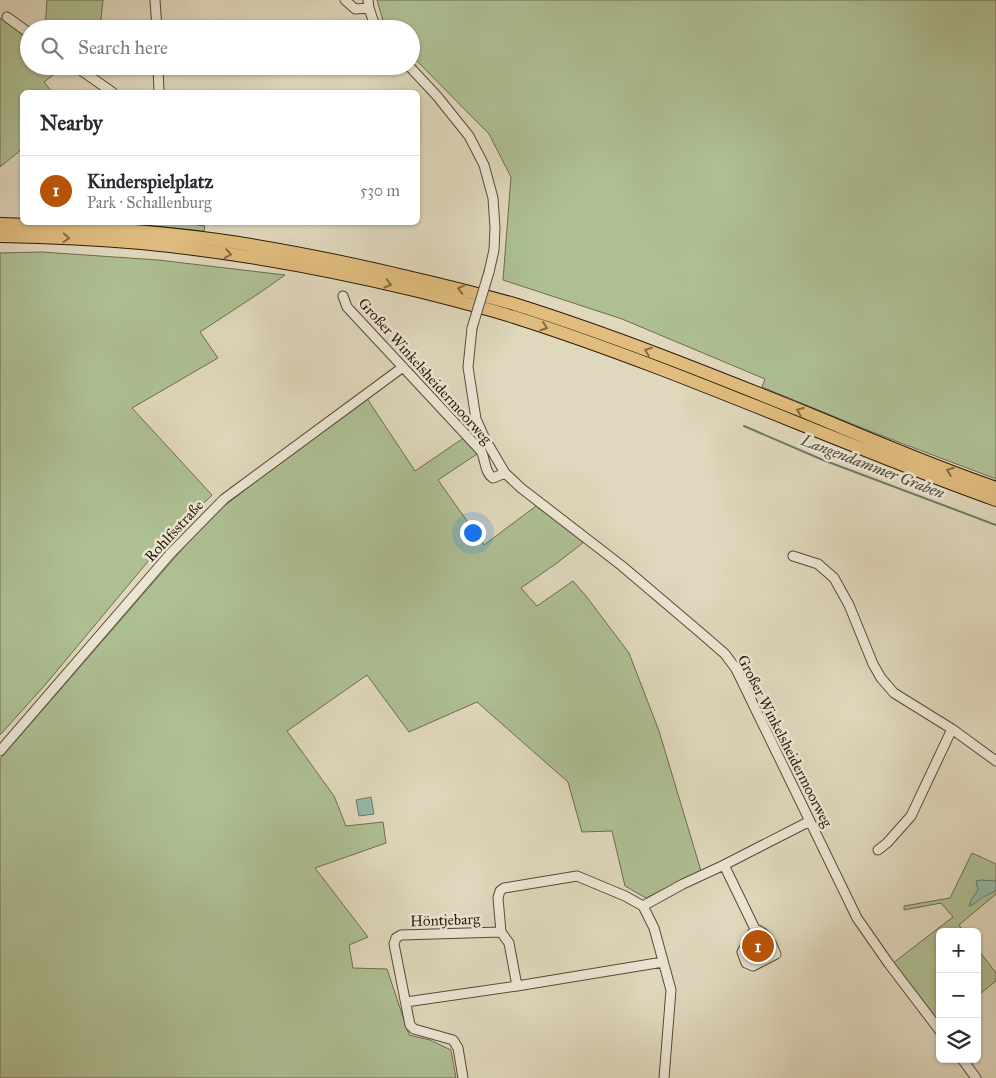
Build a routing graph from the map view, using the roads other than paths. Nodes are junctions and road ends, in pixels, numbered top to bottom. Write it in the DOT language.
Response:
graph roads {
  1 [pos="155,0"];
  2 [pos="345,0"];
  3 [pos="368,4"];
  4 [pos="6,17"];
  5 [pos="156,20"];
  6 [pos="373,20"];
  7 [pos="20,27"];
  8 [pos="88,75"];
  9 [pos="158,75"];
  10 [pos="417,75"];
  11 [pos="109,90"];
  12 [pos="159,90"];
  13 [pos="0,224"];
  14 [pos="20,225"];
  15 [pos="29,225"];
  16 [pos="0,236"];
  17 [pos="343,296"];
  18 [pos="403,367"];
  19 [pos="505,473"];
  20 [pos="996,488"];
  21 [pos="996,500"];
  22 [pos="793,556"];
  23 [pos="952,729"];
  24 [pos="0,751"];
  25 [pos="996,761"];
  26 [pos="810,822"];
  27 [pos="878,850"];
  28 [pos="724,865"];
  29 [pos="643,906"];
  30 [pos="755,929"];
  31 [pos="500,932"];
  32 [pos="663,962"];
  33 [pos="517,986"];
  34 [pos="406,1002"];
  35 [pos="936,1026"];
  36 [pos="965,1063"];
  37 [pos="464,1078"];
  38 [pos="664,1078"];
  39 [pos="976,1078"];
  1 -- 5 [label="street"];
  2 -- 3 [label="street"];
  3 -- 6 [label="street"];
  4 -- 7 [label="street"];
  8 -- 11 [label="street"];
  9 -- 12 [label="street"];
  10 -- 19 [label="street, Großer Winkelsheidermoorweg, bridge"];
  14 -- 13 [label="highway, one-way"];
  20 -- 15 [label="highway, one-way"];
  16 -- 21 [label="highway, one-way"];
  17 -- 18 [label="street, Großer Winkelsheidermoorweg"];
  18 -- 19 [label="street, Großer Winkelsheidermoorweg"];
  18 -- 24 [label="street, Rohlfsstraße"];
  19 -- 26 [label="street, Großer Winkelsheidermoorweg"];
  22 -- 23 [label="street"];
  23 -- 25 [label="street"];
  23 -- 27 [label="street"];
  26 -- 28 [label="street"];
  26 -- 35 [label="street, Großer Winkelsheidermoorweg"];
  28 -- 29 [label="street"];
  28 -- 30 [label="street"];
  29 -- 31 [label="street, Höntjebarg"];
  29 -- 32 [label="street"];
  31 -- 33 [label="street, Höntjebarg"];
  31 -- 34 [label="street, Höntjebarg"];
  32 -- 33 [label="street"];
  32 -- 38 [label="street"];
  33 -- 34 [label="street"];
  34 -- 37 [label="street, Höntjebarg"];
  36 -- 39 [label="street"];
}
